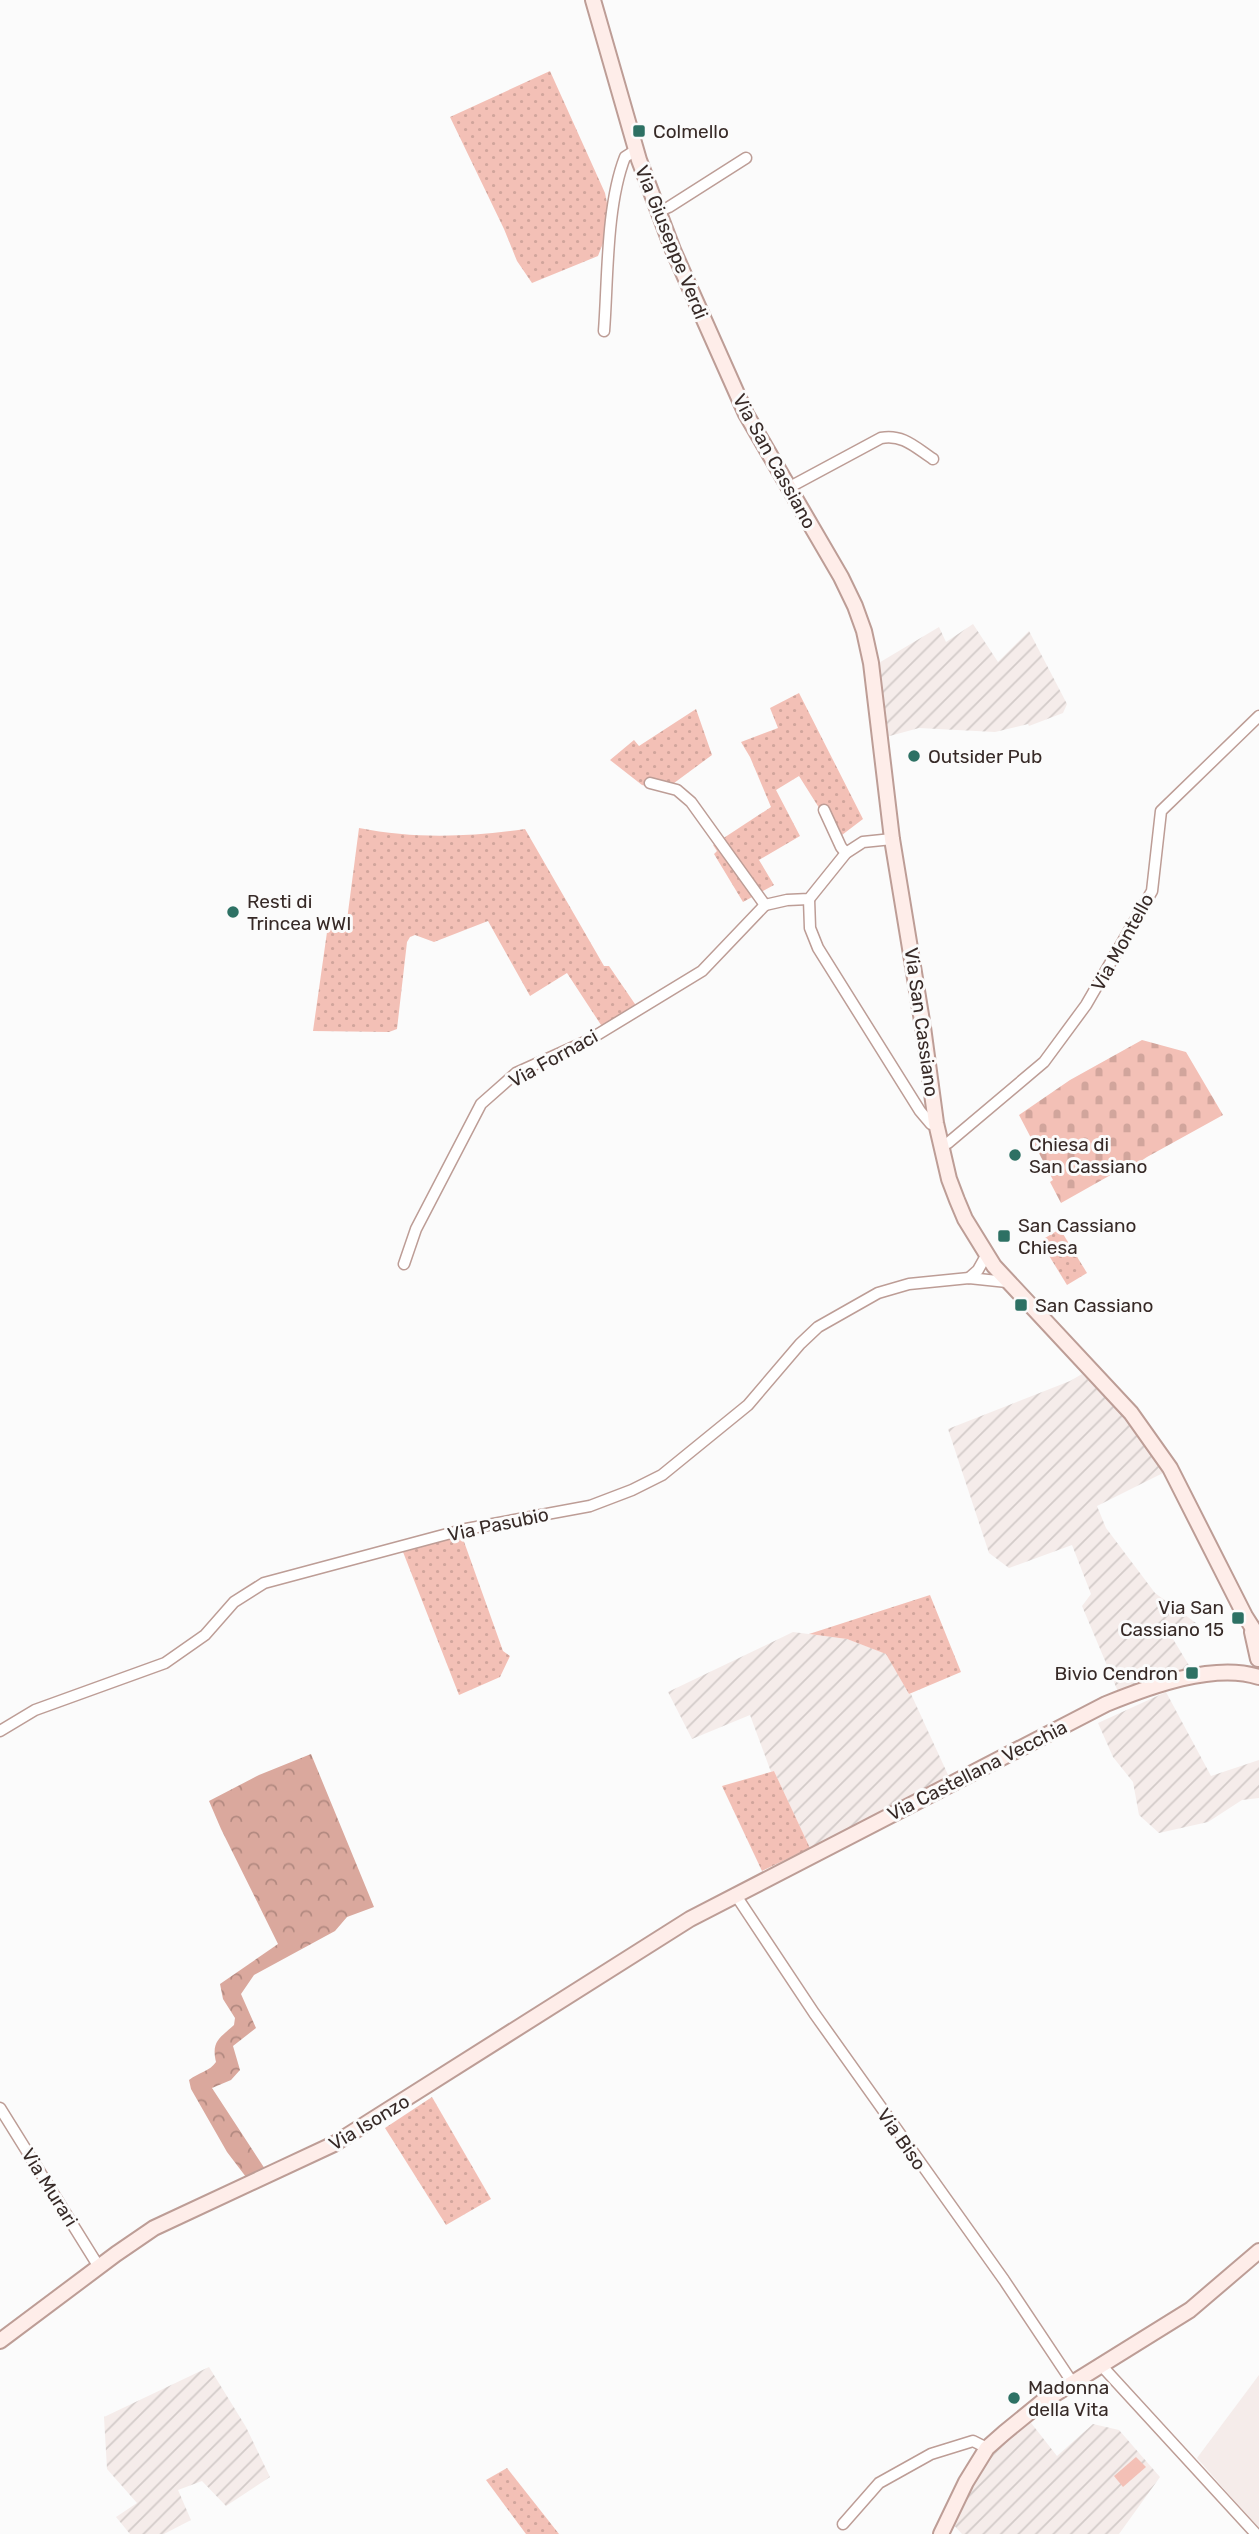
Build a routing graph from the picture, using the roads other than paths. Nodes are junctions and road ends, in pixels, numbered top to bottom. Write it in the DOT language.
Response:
graph roads {
  1 [pos="593,0"];
  2 [pos="636,150"];
  3 [pos="746,158"];
  4 [pos="657,212"];
  5 [pos="604,331"];
  6 [pos="722,361"];
  7 [pos="933,459"];
  8 [pos="788,488"];
  9 [pos="1259,716"];
  10 [pos="650,783"];
  11 [pos="824,810"];
  12 [pos="892,839"];
  13 [pos="846,853"];
  14 [pos="809,899"];
  15 [pos="765,905"];
  16 [pos="936,1123"];
  17 [pos="941,1144"];
  18 [pos="987,1254"];
  19 [pos="404,1264"];
  20 [pos="968,1278"];
  21 [pos="1009,1283"];
  22 [pos="1250,1624"];
  23 [pos="1259,1638"];
  24 [pos="1258,1659"];
  25 [pos="1230,1672"];
  26 [pos="1259,1677"];
  27 [pos="0,1731"];
  28 [pos="735,1894"];
  29 [pos="0,2108"];
  30 [pos="1259,2251"];
  31 [pos="99,2267"];
  32 [pos="0,2341"];
  33 [pos="1100,2364"];
  34 [pos="1072,2382"];
  35 [pos="987,2448"];
  36 [pos="843,2524"];
  37 [pos="941,2534"];
  38 [pos="1256,2534"];
  1 -- 2 [label="main road, Via Giuseppe Verdi"];
  2 -- 4 [label="main road, Via Giuseppe Verdi"];
  2 -- 5 [label="street"];
  3 -- 4 [label="street"];
  4 -- 6 [label="main road, Via Giuseppe Verdi"];
  6 -- 8 [label="main road, Via San Cassiano"];
  7 -- 8 [label="street"];
  8 -- 12 [label="main road, Via San Cassiano"];
  9 -- 17 [label="street, Via Montello"];
  10 -- 15 [label="street"];
  11 -- 13 [label="street"];
  12 -- 13 [label="street"];
  12 -- 16 [label="main road, Via San Cassiano"];
  13 -- 14 [label="street"];
  14 -- 15 [label="street"];
  14 -- 16 [label="street"];
  15 -- 19 [label="street, Via Fornaci"];
  16 -- 17 [label="main road, Via San Cassiano"];
  17 -- 18 [label="main road, Via San Cassiano"];
  18 -- 20 [label="street"];
  18 -- 21 [label="main road, Via San Cassiano"];
  20 -- 21 [label="street, Via Pasubio"];
  20 -- 27 [label="street, Via Pasubio"];
  21 -- 22 [label="main road, Via San Cassiano"];
  22 -- 23 [label="main road, Via San Cassiano"];
  22 -- 24 [label="main road, Via San Cassiano"];
  24 -- 25 [label="main road, Via Castellana Vecchia"];
  24 -- 26 [label="main road, Via San Cassiano"];
  25 -- 26 [label="main road, Via Castellana Vecchia"];
  25 -- 28 [label="main road, Via Castellana Vecchia"];
  28 -- 31 [label="main road, Via Isonzo"];
  28 -- 34 [label="street, Via Biso"];
  29 -- 31 [label="street, Via Murari"];
  30 -- 33 [label="main road"];
  31 -- 32 [label="main road, Via Isonzo"];
  33 -- 34 [label="main road"];
  33 -- 38 [label="street"];
  34 -- 35 [label="main road"];
  35 -- 36 [label="street"];
  35 -- 37 [label="main road"];
}
